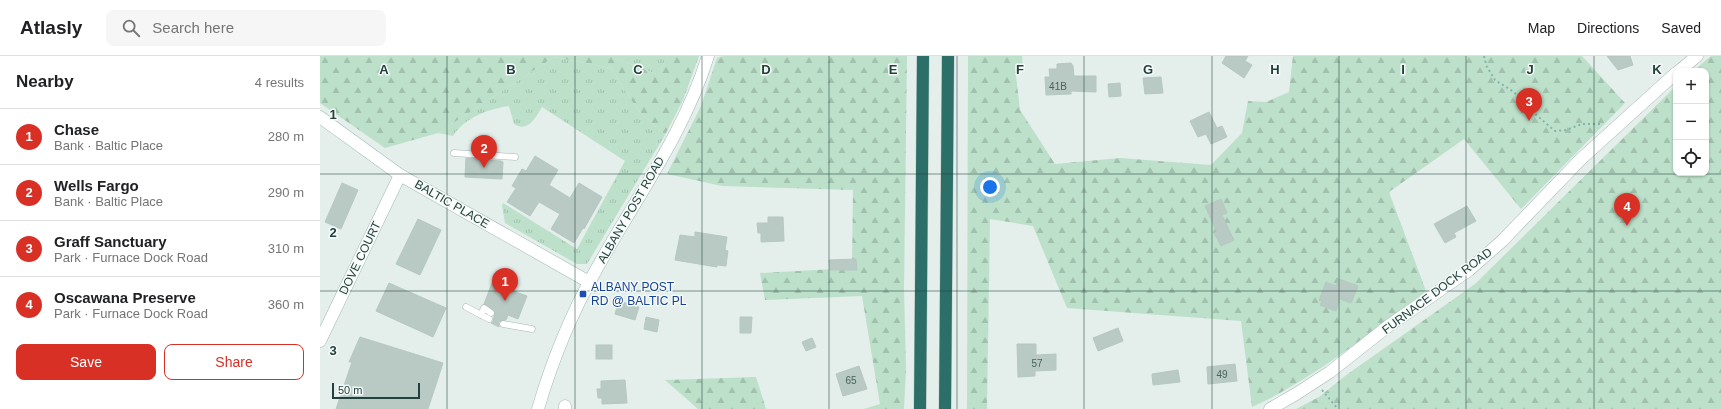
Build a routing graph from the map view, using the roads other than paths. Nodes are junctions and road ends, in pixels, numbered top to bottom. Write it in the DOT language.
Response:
graph roads {
  1 [pos="708,56"];
  2 [pos="923,56"];
  3 [pos="948,56"];
  4 [pos="1697,56"];
  5 [pos="1683,68"];
  6 [pos="1673,76"];
  7 [pos="320,117"];
  8 [pos="454,153"];
  9 [pos="515,157"];
  10 [pos="400,175"];
  11 [pos="589,282"];
  12 [pos="466,307"];
  13 [pos="490,316"];
  14 [pos="504,322"];
  15 [pos="532,329"];
  16 [pos="320,341"];
  17 [pos="538,409"];
  18 [pos="920,409"];
  19 [pos="945,409"];
  20 [pos="1270,409"];
  1 -- 11 [label="street, ALBANY POST ROAD"];
  2 -- 18 [label="highway"];
  3 -- 19 [label="highway"];
  4 -- 5 [label="street"];
  6 -- 20 [label="street, FURNACE DOCK ROAD"];
  7 -- 10 [label="street, BALTIC PLACE"];
  8 -- 9 [label="lane"];
  10 -- 11 [label="street, BALTIC PLACE"];
  10 -- 16 [label="street, DOVE COURT"];
  11 -- 17 [label="street, ALBANY POST ROAD"];
  12 -- 13 [label="lane"];
  14 -- 15 [label="lane"];
}
